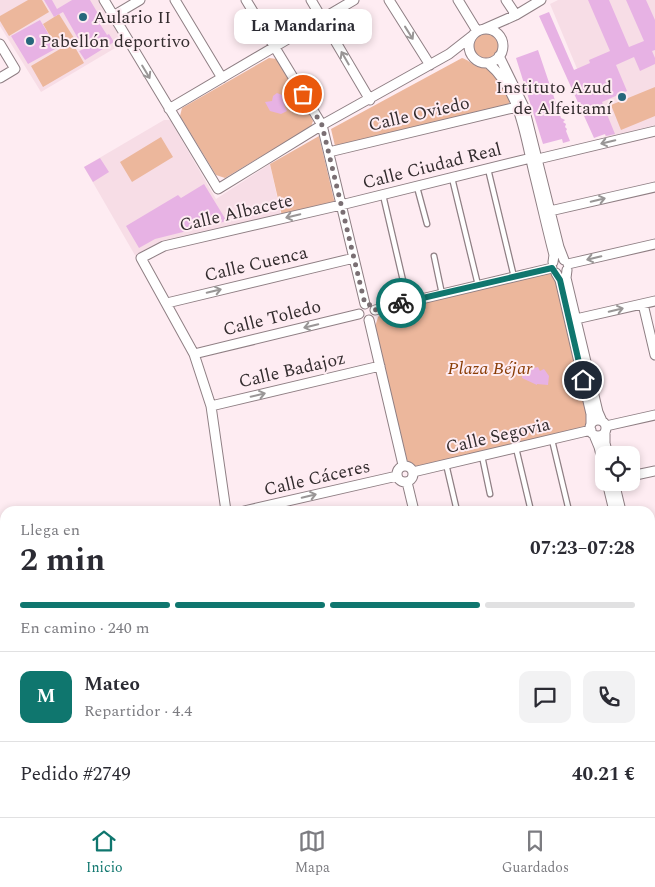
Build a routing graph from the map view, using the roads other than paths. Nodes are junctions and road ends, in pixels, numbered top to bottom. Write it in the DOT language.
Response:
graph roads {
  1 [pos="104,0"];
  2 [pos="140,0"];
  3 [pos="175,0"];
  4 [pos="246,0"];
  5 [pos="311,0"];
  6 [pos="354,0"];
  7 [pos="389,0"];
  8 [pos="458,0"];
  9 [pos="506,0"];
  10 [pos="541,0"];
  11 [pos="113,16"];
  12 [pos="512,17"];
  13 [pos="322,19"];
  14 [pos="477,32"];
  15 [pos="500,37"];
  16 [pos="0,44"];
  17 [pos="274,47"];
  18 [pos="449,54"];
  19 [pos="471,55"];
  20 [pos="499,56"];
  21 [pos="488,63"];
  22 [pos="430,65"];
  23 [pos="0,78"];
  24 [pos="222,78"];
  25 [pos="370,100"];
  26 [pos="517,107"];
  27 [pos="169,109"];
  28 [pos="322,125"];
  29 [pos="655,131"];
  30 [pos="328,152"];
  31 [pos="534,158"];
  32 [pos="488,169"];
  33 [pos="452,178"];
  34 [pos="417,186"];
  35 [pos="655,186"];
  36 [pos="382,195"];
  37 [pos="341,205"];
  38 [pos="550,211"];
  39 [pos="427,224"];
  40 [pos="655,244"];
  41 [pos="434,256"];
  42 [pos="354,258"];
  43 [pos="566,265"];
  44 [pos="554,268"];
  45 [pos="514,277"];
  46 [pos="478,285"];
  47 [pos="442,294"];
  48 [pos="655,301"];
  49 [pos="408,302"];
  50 [pos="167,303"];
  51 [pos="365,304"];
  52 [pos="643,304"];
  53 [pos="375,310"];
  54 [pos="359,314"];
  55 [pos="576,319"];
  56 [pos="369,320"];
  57 [pos="194,354"];
  58 [pos="655,355"];
  59 [pos="380,366"];
  60 [pos="211,406"];
  61 [pos="655,415"];
  62 [pos="604,426"];
  63 [pos="592,430"];
  64 [pos="552,440"];
  65 [pos="599,446"];
  66 [pos="606,446"];
  67 [pos="516,448"];
  68 [pos="482,456"];
  69 [pos="446,464"];
  70 [pos="403,465"];
  71 [pos="655,471"];
  72 [pos="414,472"];
  73 [pos="640,474"];
  74 [pos="397,476"];
  75 [pos="407,482"];
  76 [pos="609,491"];
  77 [pos="616,491"];
  78 [pos="490,494"];
  79 [pos="225,506"];
  80 [pos="266,506"];
  81 [pos="413,506"];
  82 [pos="456,506"];
  83 [pos="530,506"];
  84 [pos="568,506"];
  85 [pos="613,506"];
  86 [pos="620,506"];
  1 -- 11 [label="street"];
  2 -- 11 [label="street"];
  3 -- 24 [label="street"];
  4 -- 17 [label="street"];
  5 -- 13 [label="street"];
  6 -- 13 [label="street"];
  7 -- 22 [label="street, one-way"];
  8 -- 14 [label="street"];
  9 -- 12 [label="street"];
  10 -- 12 [label="street"];
  11 -- 27 [label="street, one-way"];
  12 -- 14 [label="street"];
  12 -- 15 [label="street"];
  13 -- 17 [label="street"];
  25 -- 13 [label="street, one-way"];
  14 -- 15 [label="street"];
  14 -- 18 [label="street"];
  14 -- 19 [label="street"];
  15 -- 20 [label="street"];
  16 -- 23 [label="street"];
  17 -- 24 [label="street"];
  17 -- 28 [label="street"];
  18 -- 19 [label="street"];
  18 -- 22 [label="street"];
  19 -- 21 [label="street"];
  20 -- 21 [label="street"];
  20 -- 31 [label="street"];
  21 -- 26 [label="street"];
  22 -- 25 [label="street"];
  24 -- 27 [label="street"];
  25 -- 28 [label="street"];
  26 -- 30 [label="street, Calle Oviedo"];
  26 -- 31 [label="street"];
  27 -- 28 [label="street"];
  28 -- 30 [label="street"];
  29 -- 31 [label="street, Calle Ciudad Real, one-way"];
  30 -- 37 [label="street"];
  31 -- 32 [label="street, Calle Ciudad Real"];
  31 -- 38 [label="street"];
  31 -- 44 [label="street"];
  32 -- 33 [label="street, Calle Ciudad Real"];
  32 -- 45 [label="lane"];
  33 -- 34 [label="street, Calle Ciudad Real"];
  33 -- 46 [label="lane"];
  34 -- 36 [label="street, Calle Ciudad Real"];
  34 -- 39 [label="lane"];
  38 -- 35 [label="street, one-way"];
  36 -- 37 [label="street, Calle Ciudad Real"];
  36 -- 49 [label="lane"];
  37 -- 42 [label="street"];
  37 -- 50 [label="street, Calle Albacete, one-way"];
  38 -- 43 [label="street"];
  40 -- 43 [label="street, one-way"];
  41 -- 47 [label="lane"];
  50 -- 42 [label="street, Calle Cuenca, one-way"];
  42 -- 51 [label="street"];
  43 -- 44 [label="street"];
  43 -- 44 [label="street"];
  43 -- 55 [label="street"];
  44 -- 45 [label="street"];
  44 -- 63 [label="street"];
  45 -- 46 [label="street"];
  46 -- 47 [label="street"];
  47 -- 49 [label="street"];
  48 -- 52 [label="street"];
  49 -- 53 [label="street"];
  50 -- 57 [label="street"];
  51 -- 53 [label="street"];
  51 -- 54 [label="street"];
  55 -- 52 [label="street, one-way"];
  52 -- 58 [label="street"];
  53 -- 56 [label="street"];
  54 -- 56 [label="street"];
  54 -- 57 [label="street, Calle Toledo, one-way"];
  55 -- 62 [label="street"];
  56 -- 59 [label="street"];
  57 -- 60 [label="street"];
  60 -- 59 [label="street, Calle Badajoz, one-way"];
  59 -- 70 [label="street"];
  60 -- 79 [label="street"];
  61 -- 62 [label="street"];
  62 -- 63 [label="street"];
  62 -- 63 [label="street"];
  62 -- 66 [label="street"];
  63 -- 64 [label="street, Calle Segovia"];
  63 -- 65 [label="street"];
  64 -- 67 [label="street, Calle Segovia"];
  64 -- 84 [label="lane"];
  67 -- 68 [label="street, Calle Segovia"];
  67 -- 83 [label="lane"];
  68 -- 69 [label="street, Calle Segovia"];
  68 -- 78 [label="lane"];
  69 -- 72 [label="street, Calle Segovia"];
  69 -- 82 [label="lane"];
  70 -- 72 [label="street"];
  70 -- 74 [label="street"];
  71 -- 73 [label="street"];
  72 -- 75 [label="street"];
  74 -- 75 [label="street"];
  80 -- 74 [label="street, Calle Cáceres, one-way"];
  75 -- 81 [label="street"];
  76 -- 85 [label="street"];
  77 -- 86 [label="street"];
}
